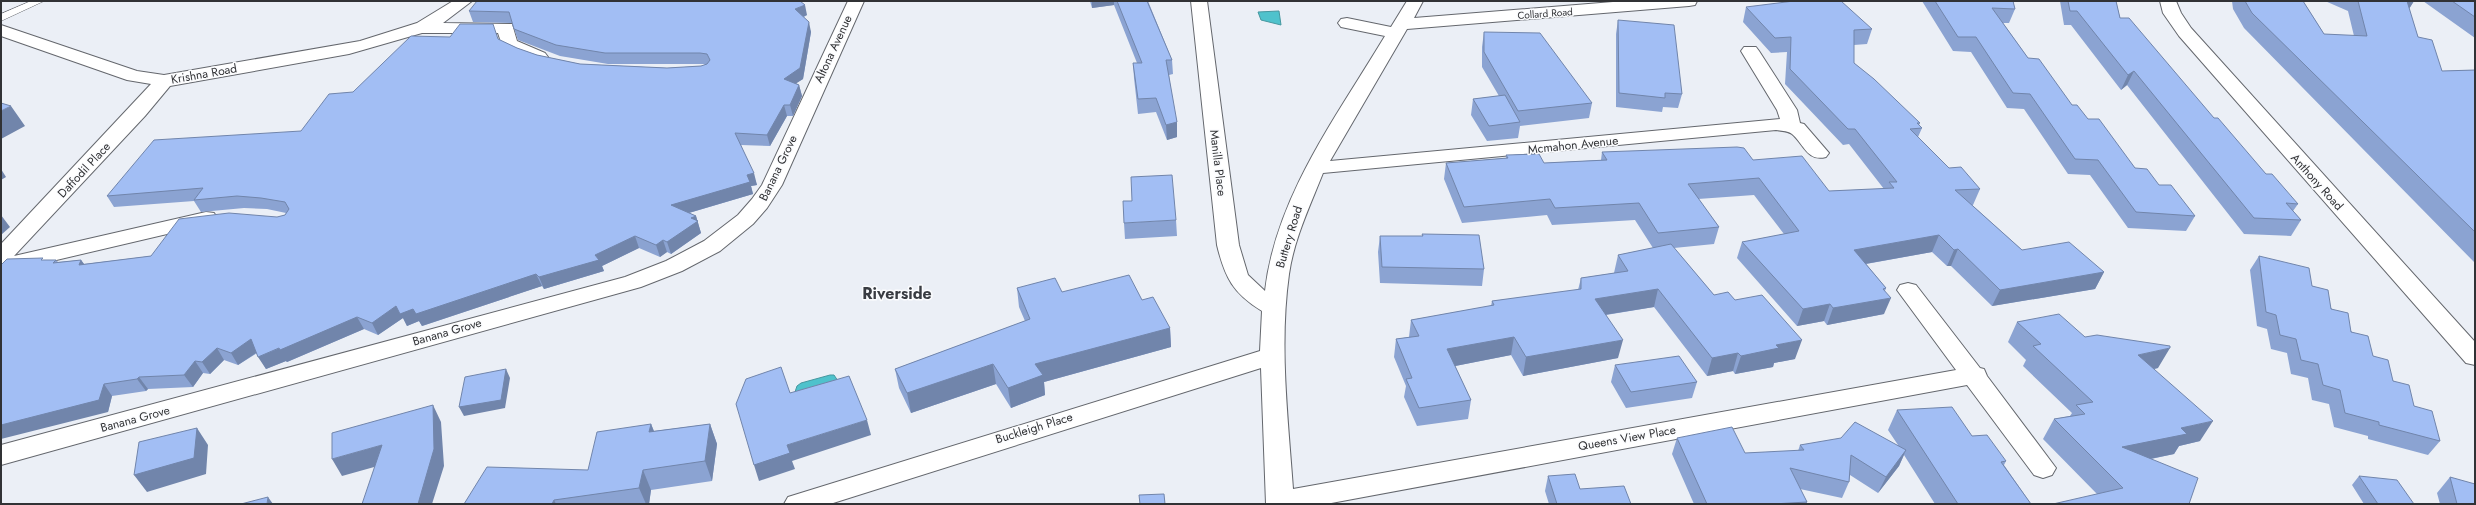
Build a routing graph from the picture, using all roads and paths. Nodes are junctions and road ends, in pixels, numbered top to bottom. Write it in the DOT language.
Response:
graph roads {
  1 [pos="39,1"];
  2 [pos="464,1"];
  3 [pos="856,1"];
  4 [pos="1198,1"];
  5 [pos="1415,1"];
  6 [pos="1689,1"];
  7 [pos="2168,1"];
  8 [pos="1,18"];
  9 [pos="1347,23"];
  10 [pos="1398,28"];
  11 [pos="1,30"];
  12 [pos="418,30"];
  13 [pos="1750,51"];
  14 [pos="555,60"];
  15 [pos="164,81"];
  16 [pos="811,98"];
  17 [pos="1791,126"];
  18 [pos="1819,153"];
  19 [pos="1315,168"];
  20 [pos="223,217"];
  21 [pos="1,257"];
  22 [pos="1,266"];
  23 [pos="1908,290"];
  24 [pos="1273,308"];
  25 [pos="1271,356"];
  26 [pos="2475,357"];
  27 [pos="1974,376"];
  28 [pos="1,455"];
  29 [pos="2043,468"];
  30 [pos="1280,503"];
  31 [pos="798,504"];
  1 -- 8 [label="lane"];
  2 -- 12 [label="street"];
  3 -- 16 [label="street, Altona Avenue"];
  4 -- 24 [label="street, Manilla Place"];
  5 -- 10 [label="street, Buttery Road"];
  6 -- 10 [label="street, Collard Road"];
  7 -- 26 [label="street, Anthony Road"];
  9 -- 10 [label="street, Collard Road"];
  10 -- 19 [label="street, Buttery Road"];
  11 -- 15 [label="street, Krishna Road"];
  12 -- 14 [label="street, Krishna Road"];
  12 -- 15 [label="street, Krishna Road"];
  13 -- 17 [label="street"];
  15 -- 21 [label="street, Daffodil Place"];
  16 -- 28 [label="street, Banana Grove"];
  17 -- 18 [label="street"];
  17 -- 19 [label="street, Mcmahon Avenue"];
  19 -- 24 [label="street, Buttery Road"];
  20 -- 22 [label="street"];
  23 -- 27 [label="street"];
  24 -- 25 [label="street, Buttery Road"];
  25 -- 30 [label="street, Buttery Road"];
  25 -- 31 [label="street, Buckleigh Place"];
  27 -- 29 [label="street"];
  27 -- 30 [label="street, Queens View Place"];
}
